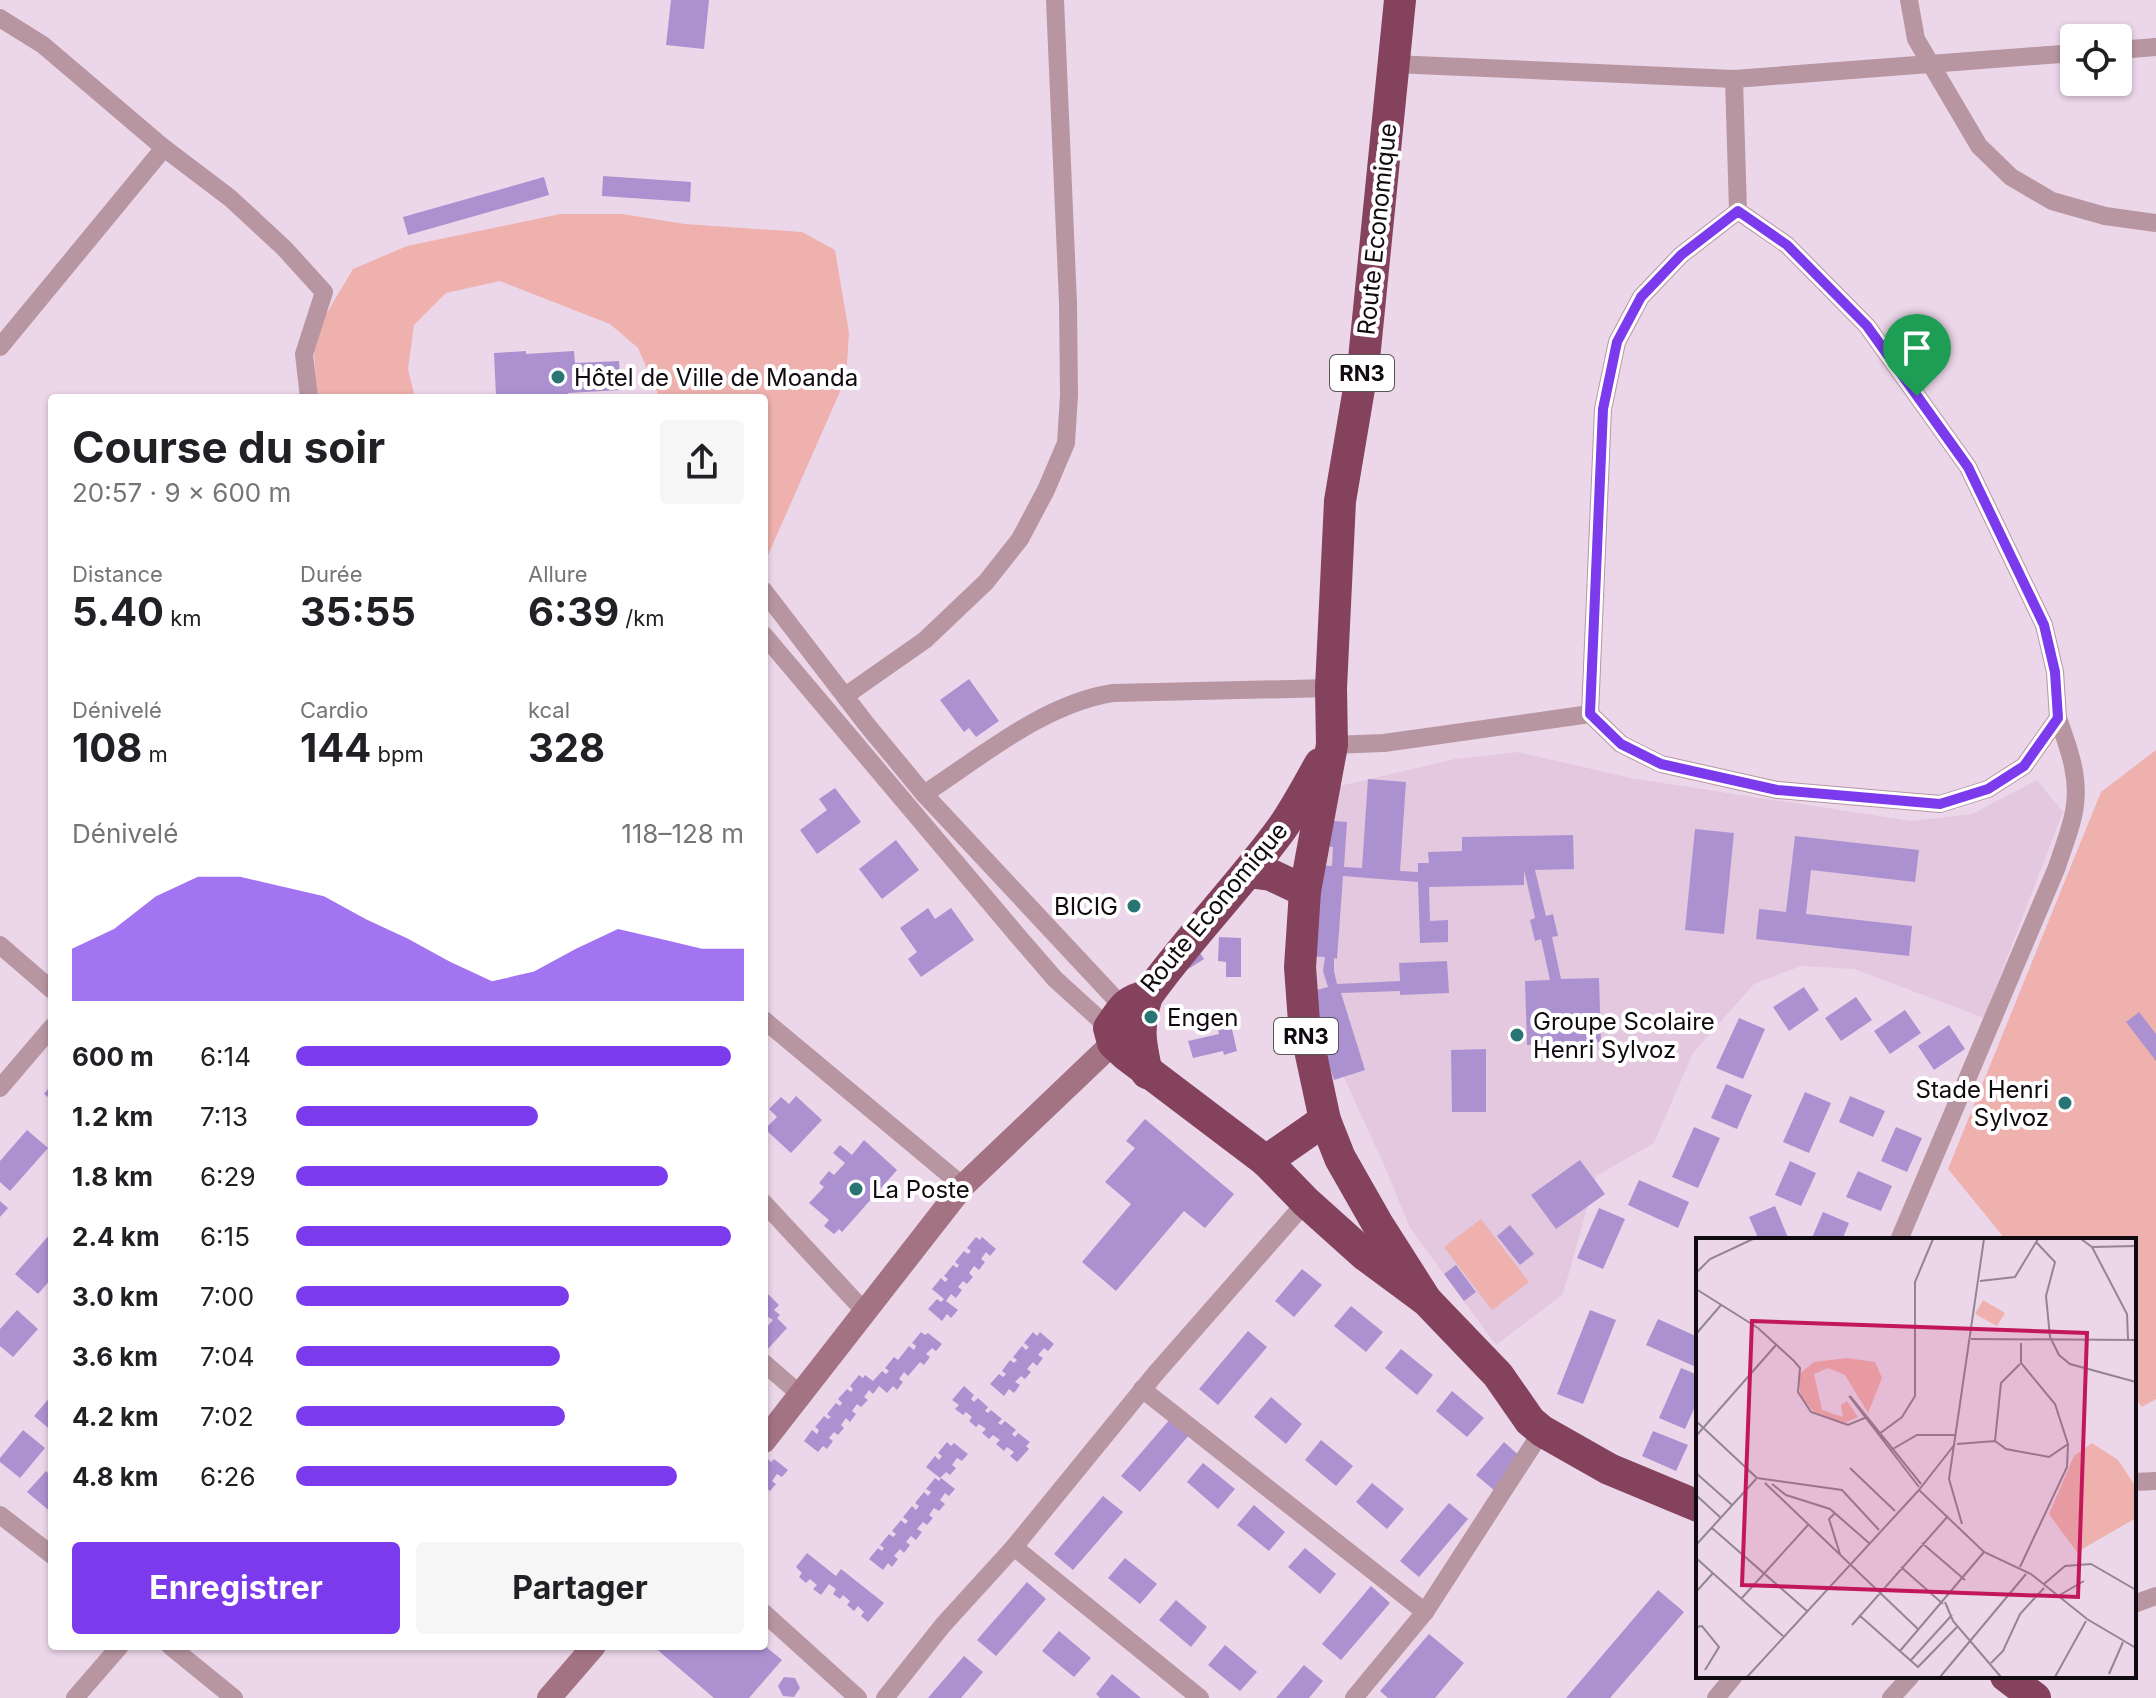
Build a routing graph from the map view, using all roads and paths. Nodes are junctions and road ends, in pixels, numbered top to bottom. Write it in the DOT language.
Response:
graph roads {
  1 [pos="1055,0"];
  2 [pos="1400,0"];
  3 [pos="1909,0"];
  4 [pos="0,18"];
  5 [pos="2156,47"];
  6 [pos="2132,49"];
  7 [pos="2060,54"];
  8 [pos="1393,64"];
  9 [pos="1930,64"];
  10 [pos="1734,79"];
  11 [pos="164,148"];
  12 [pos="1738,211"];
  13 [pos="2156,223"];
  14 [pos="0,347"];
  15 [pos="309,394"];
  16 [pos="768,596"];
  17 [pos="768,640"];
  18 [pos="1331,688"];
  19 [pos="845,696"];
  20 [pos="1590,714"];
  21 [pos="2058,718"];
  22 [pos="1332,745"];
  23 [pos="924,794"];
  24 [pos="1248,872"];
  25 [pos="1305,891"];
  26 [pos="0,945"];
  27 [pos="48,987"];
  28 [pos="1123,1019"];
  29 [pos="768,1023"];
  30 [pos="48,1032"];
  31 [pos="1147,1073"];
  32 [pos="0,1088"];
  33 [pos="1325,1120"];
  34 [pos="1266,1161"];
  35 [pos="1353,1184"];
  36 [pos="963,1186"];
  37 [pos="1306,1202"];
  38 [pos="768,1207"];
  39 [pos="1900,1238"];
  40 [pos="1426,1300"];
  41 [pos="866,1313"];
  42 [pos="768,1366"];
  43 [pos="1142,1389"];
  44 [pos="801,1395"];
  45 [pos="1542,1431"];
  46 [pos="768,1436"];
  47 [pos="2156,1481"];
  48 [pos="2136,1482"];
  49 [pos="1696,1505"];
  50 [pos="0,1515"];
  51 [pos="1014,1547"];
  52 [pos="48,1552"];
  53 [pos="2156,1596"];
  54 [pos="2136,1603"];
  55 [pos="1425,1612"];
  56 [pos="768,1617"];
  57 [pos="117,1650"];
  58 [pos="175,1650"];
  59 [pos="591,1650"];
  60 [pos="1732,1678"];
  61 [pos="1909,1678"];
  62 [pos="75,1698"];
  63 [pos="234,1698"];
  64 [pos="549,1698"];
  65 [pos="858,1698"];
  66 [pos="885,1698"];
  67 [pos="1200,1698"];
  68 [pos="1354,1698"];
  69 [pos="1716,1698"];
  70 [pos="1891,1698"];
  1 -- 19 [label="street"];
  2 -- 8 [label="highway, Route Economique / RN3"];
  3 -- 9 [label="street"];
  4 -- 11 [label="street"];
  5 -- 6 [label="street"];
  7 -- 9 [label="street"];
  8 -- 10 [label="street"];
  8 -- 18 [label="highway, Route Economique / RN3"];
  9 -- 10 [label="street"];
  9 -- 13 [label="street"];
  10 -- 12 [label="street"];
  11 -- 14 [label="street"];
  11 -- 15 [label="street"];
  12 -- 20 [label="street"];
  12 -- 21 [label="street"];
  16 -- 19 [label="street"];
  17 -- 28 [label="street"];
  18 -- 22 [label="highway, Route Economique / RN3"];
  18 -- 23 [label="street"];
  19 -- 23 [label="street"];
  20 -- 21 [label="street"];
  20 -- 22 [label="street"];
  21 -- 39 [label="street"];
  22 -- 24 [label="highway, Route Economique"];
  22 -- 25 [label="highway, Route Economique / RN3"];
  23 -- 28 [label="street"];
  24 -- 25 [label="highway"];
  24 -- 28 [label="highway, Route Economique"];
  25 -- 33 [label="highway, Route Economique / RN3"];
  26 -- 27 [label="street"];
  28 -- 31 [label="highway, Route Economique / RN3"];
  28 -- 31 [label="highway"];
  28 -- 36 [label="street"];
  29 -- 36 [label="street"];
  30 -- 32 [label="street"];
  31 -- 34 [label="highway, Route Economique / RN3"];
  33 -- 34 [label="highway"];
  33 -- 35 [label="highway, Route Economique / RN3"];
  34 -- 37 [label="highway, Route Economique / RN3"];
  35 -- 37 [label="highway"];
  35 -- 40 [label="highway, Route Economique / RN3"];
  36 -- 41 [label="street"];
  37 -- 40 [label="highway, Route Economique / RN3"];
  37 -- 43 [label="street"];
  38 -- 41 [label="street"];
  40 -- 45 [label="highway, Route Economique / RN3"];
  41 -- 44 [label="street"];
  42 -- 44 [label="street"];
  43 -- 51 [label="street"];
  43 -- 55 [label="street"];
  44 -- 46 [label="street"];
  45 -- 49 [label="highway, Route Economique / RN3"];
  45 -- 55 [label="street"];
  47 -- 48 [label="street"];
  50 -- 52 [label="street"];
  51 -- 66 [label="street"];
  51 -- 67 [label="street"];
  53 -- 54 [label="street"];
  55 -- 68 [label="street"];
  56 -- 65 [label="street"];
  57 -- 62 [label="street"];
  58 -- 63 [label="street"];
  59 -- 64 [label="street"];
  60 -- 69 [label="street"];
  61 -- 70 [label="street"];
}
